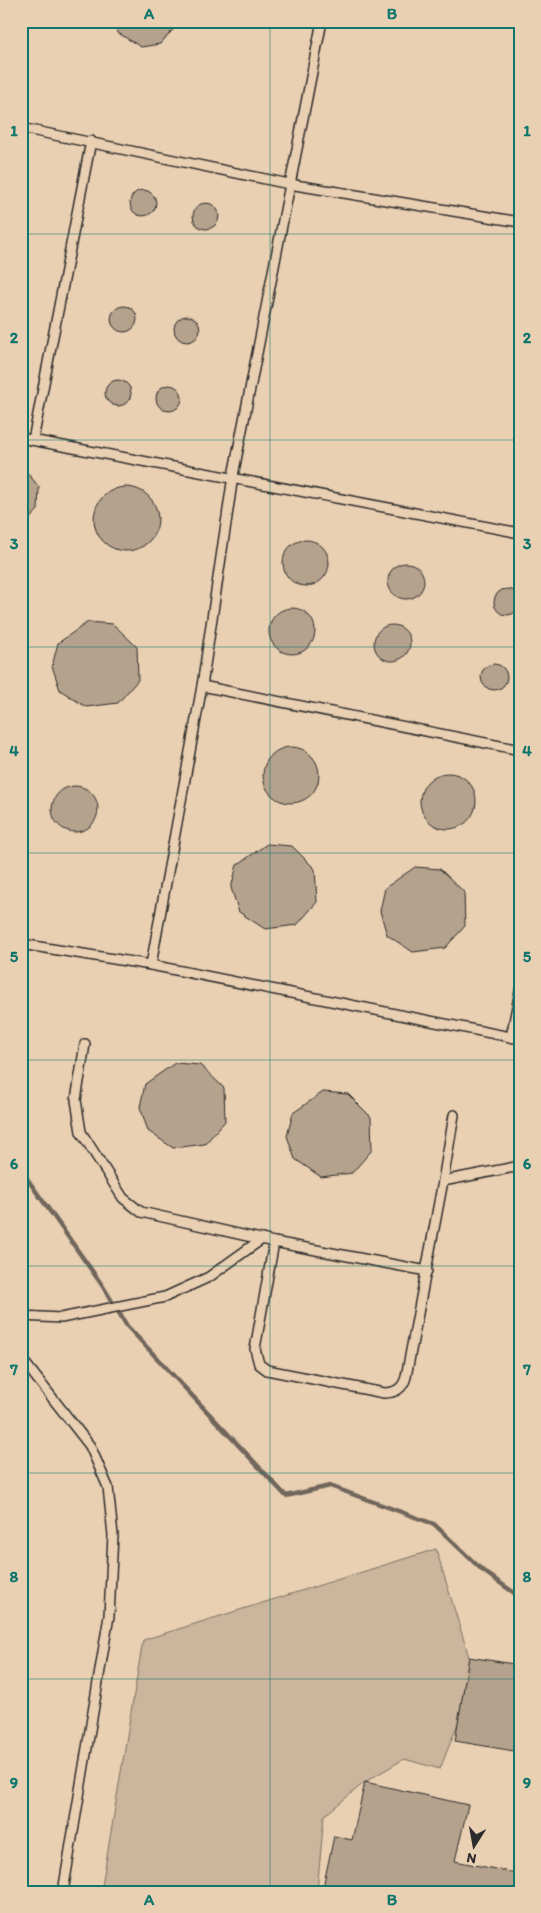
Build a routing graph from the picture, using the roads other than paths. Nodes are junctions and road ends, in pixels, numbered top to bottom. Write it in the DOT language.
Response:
graph roads {
  1 [pos="322,21"];
  2 [pos="21,128"];
  3 [pos="91,141"];
  4 [pos="290,184"];
  5 [pos="520,222"];
  6 [pos="21,438"];
  7 [pos="33,440"];
  8 [pos="233,476"];
  9 [pos="520,533"];
  10 [pos="202,686"];
  11 [pos="520,750"];
  12 [pos="21,944"];
  13 [pos="150,965"];
  14 [pos="520,991"];
  15 [pos="515,1038"];
  16 [pos="85,1044"];
  17 [pos="454,1115"];
  18 [pos="520,1166"];
  19 [pos="443,1181"];
  20 [pos="262,1239"];
  21 [pos="274,1242"];
  22 [pos="427,1271"];
  23 [pos="21,1316"];
  24 [pos="21,1358"];
  25 [pos="63,1892"];
  1 -- 4 [label="lane"];
  2 -- 3 [label="lane"];
  3 -- 4 [label="lane"];
  3 -- 7 [label="lane"];
  4 -- 5 [label="lane"];
  4 -- 8 [label="lane"];
  6 -- 7 [label="lane"];
  7 -- 8 [label="lane"];
  8 -- 9 [label="lane"];
  8 -- 10 [label="lane"];
  10 -- 11 [label="lane"];
  10 -- 13 [label="lane"];
  12 -- 13 [label="lane"];
  13 -- 15 [label="lane"];
  14 -- 15 [label="lane"];
  16 -- 20 [label="lane"];
  17 -- 19 [label="lane"];
  18 -- 19 [label="lane"];
  19 -- 22 [label="lane"];
  20 -- 21 [label="lane"];
  20 -- 23 [label="lane"];
  21 -- 22 [label="lane"];
  21 -- 22 [label="lane"];
  24 -- 25 [label="lane"];
}
